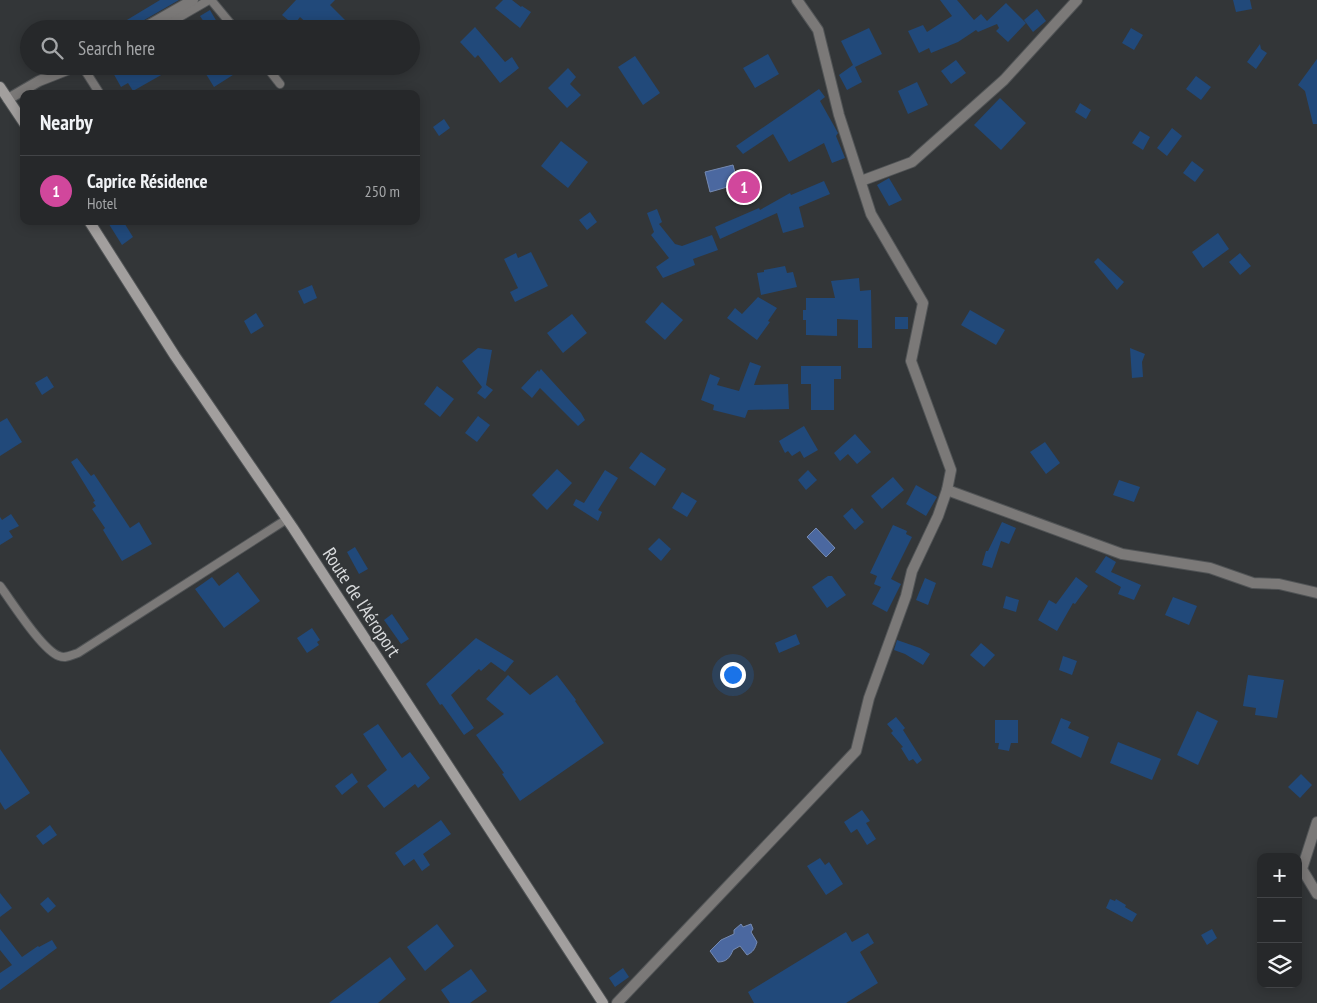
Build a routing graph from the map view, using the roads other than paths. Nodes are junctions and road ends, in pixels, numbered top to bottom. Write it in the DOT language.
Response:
graph roads {
  1 [pos="192,0"];
  2 [pos="210,0"];
  3 [pos="797,0"];
  4 [pos="1077,0"];
  5 [pos="158,20"];
  6 [pos="175,20"];
  7 [pos="227,20"];
  8 [pos="54,75"];
  9 [pos="88,75"];
  10 [pos="273,75"];
  11 [pos="280,84"];
  12 [pos="0,87"];
  13 [pos="23,90"];
  14 [pos="97,90"];
  15 [pos="20,92"];
  16 [pos="8,99"];
  17 [pos="20,116"];
  18 [pos="861,181"];
  19 [pos="91,225"];
  20 [pos="947,490"];
  21 [pos="287,519"];
  22 [pos="0,586"];
  23 [pos="1317,593"];
  24 [pos="1317,822"];
  25 [pos="1317,894"];
  26 [pos="603,1003"];
  27 [pos="617,1003"];
  1 -- 5 [label="street"];
  2 -- 6 [label="lane"];
  2 -- 7 [label="lane"];
  3 -- 18 [label="street"];
  4 -- 18 [label="street"];
  8 -- 13 [label="street"];
  9 -- 14 [label="lane"];
  10 -- 11 [label="lane"];
  12 -- 16 [label="main road"];
  15 -- 16 [label="street"];
  16 -- 17 [label="main road"];
  18 -- 20 [label="street"];
  19 -- 21 [label="main road, Route de l'Aéroport"];
  20 -- 23 [label="street"];
  20 -- 27 [label="street"];
  21 -- 22 [label="lane"];
  21 -- 26 [label="main road, Route de l'Aéroport"];
  24 -- 25 [label="street"];
}
